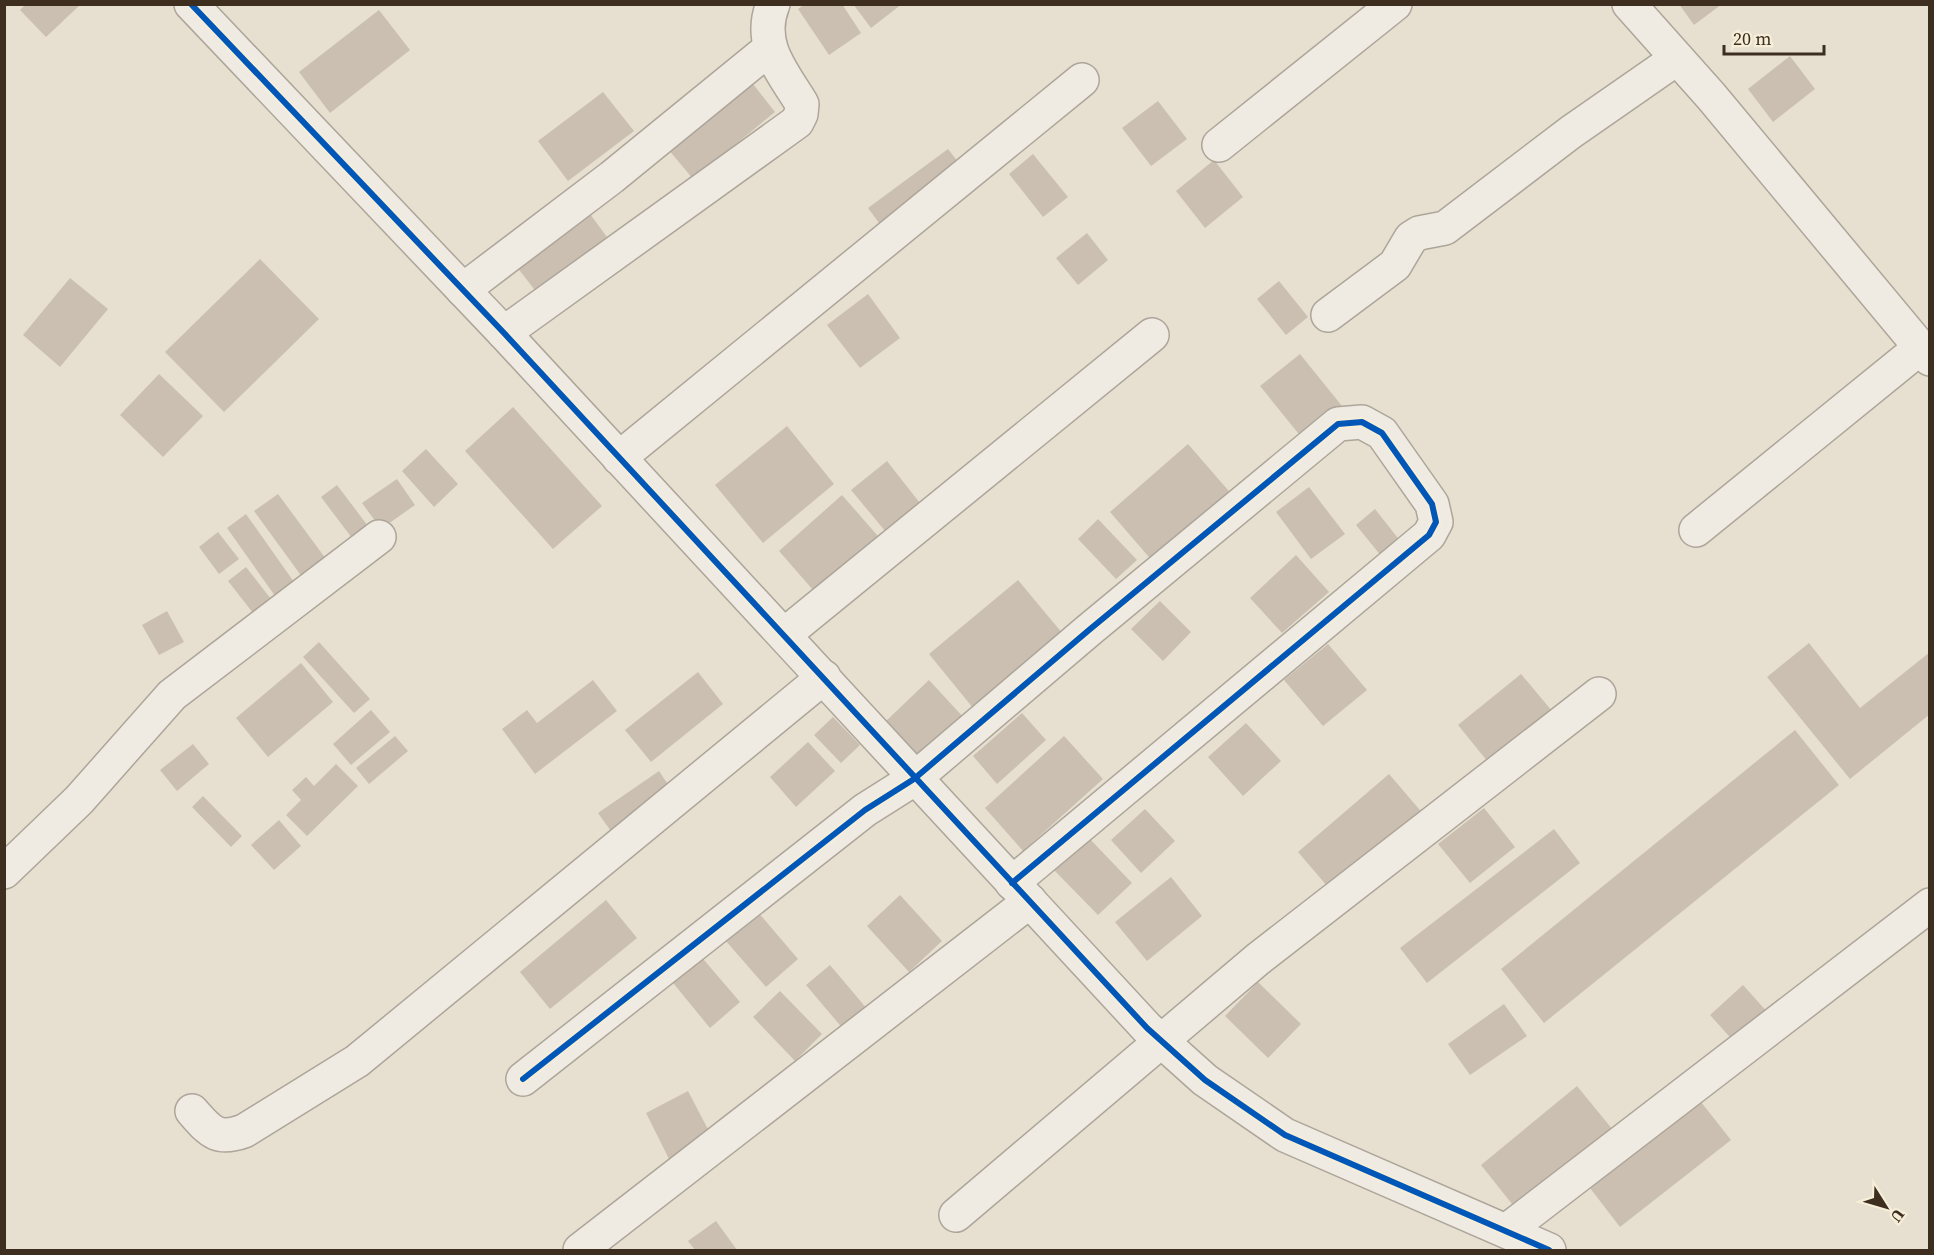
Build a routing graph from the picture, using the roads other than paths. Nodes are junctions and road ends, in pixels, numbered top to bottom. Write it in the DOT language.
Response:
graph roads {
  1 [pos="192,4"];
  2 [pos="773,4"];
  3 [pos="1395,4"];
  4 [pos="1629,4"];
  5 [pos="769,49"];
  6 [pos="1676,59"];
  7 [pos="1082,80"];
  8 [pos="1220,145"];
  9 [pos="463,290"];
  10 [pos="1328,315"];
  11 [pos="504,333"];
  12 [pos="1152,335"];
  13 [pos="1925,353"];
  14 [pos="619,458"];
  15 [pos="1696,530"];
  16 [pos="379,537"];
  17 [pos="784,635"];
  18 [pos="824,677"];
  19 [pos="1599,694"];
  20 [pos="914,779"];
  21 [pos="4,872"];
  22 [pos="1021,892"];
  23 [pos="1929,905"];
  24 [pos="1161,1040"];
  25 [pos="524,1079"];
  26 [pos="192,1111"];
  27 [pos="956,1215"];
  28 [pos="1506,1231"];
  29 [pos="580,1251"];
  30 [pos="1549,1251"];
  1 -- 9 [label="street"];
  2 -- 5 [label="street"];
  3 -- 8 [label="street"];
  4 -- 6 [label="street"];
  5 -- 9 [label="street"];
  5 -- 11 [label="street"];
  6 -- 10 [label="street"];
  6 -- 13 [label="street"];
  7 -- 14 [label="street"];
  9 -- 11 [label="street"];
  11 -- 14 [label="street"];
  12 -- 17 [label="street"];
  13 -- 15 [label="street"];
  14 -- 17 [label="street"];
  16 -- 21 [label="street"];
  17 -- 18 [label="street"];
  18 -- 20 [label="street"];
  18 -- 26 [label="street"];
  19 -- 24 [label="street"];
  20 -- 22 [label="street"];
  20 -- 22 [label="street"];
  20 -- 25 [label="street"];
  22 -- 24 [label="street"];
  22 -- 29 [label="street"];
  23 -- 28 [label="street"];
  24 -- 27 [label="street"];
  24 -- 28 [label="street"];
  28 -- 30 [label="street"];
}
